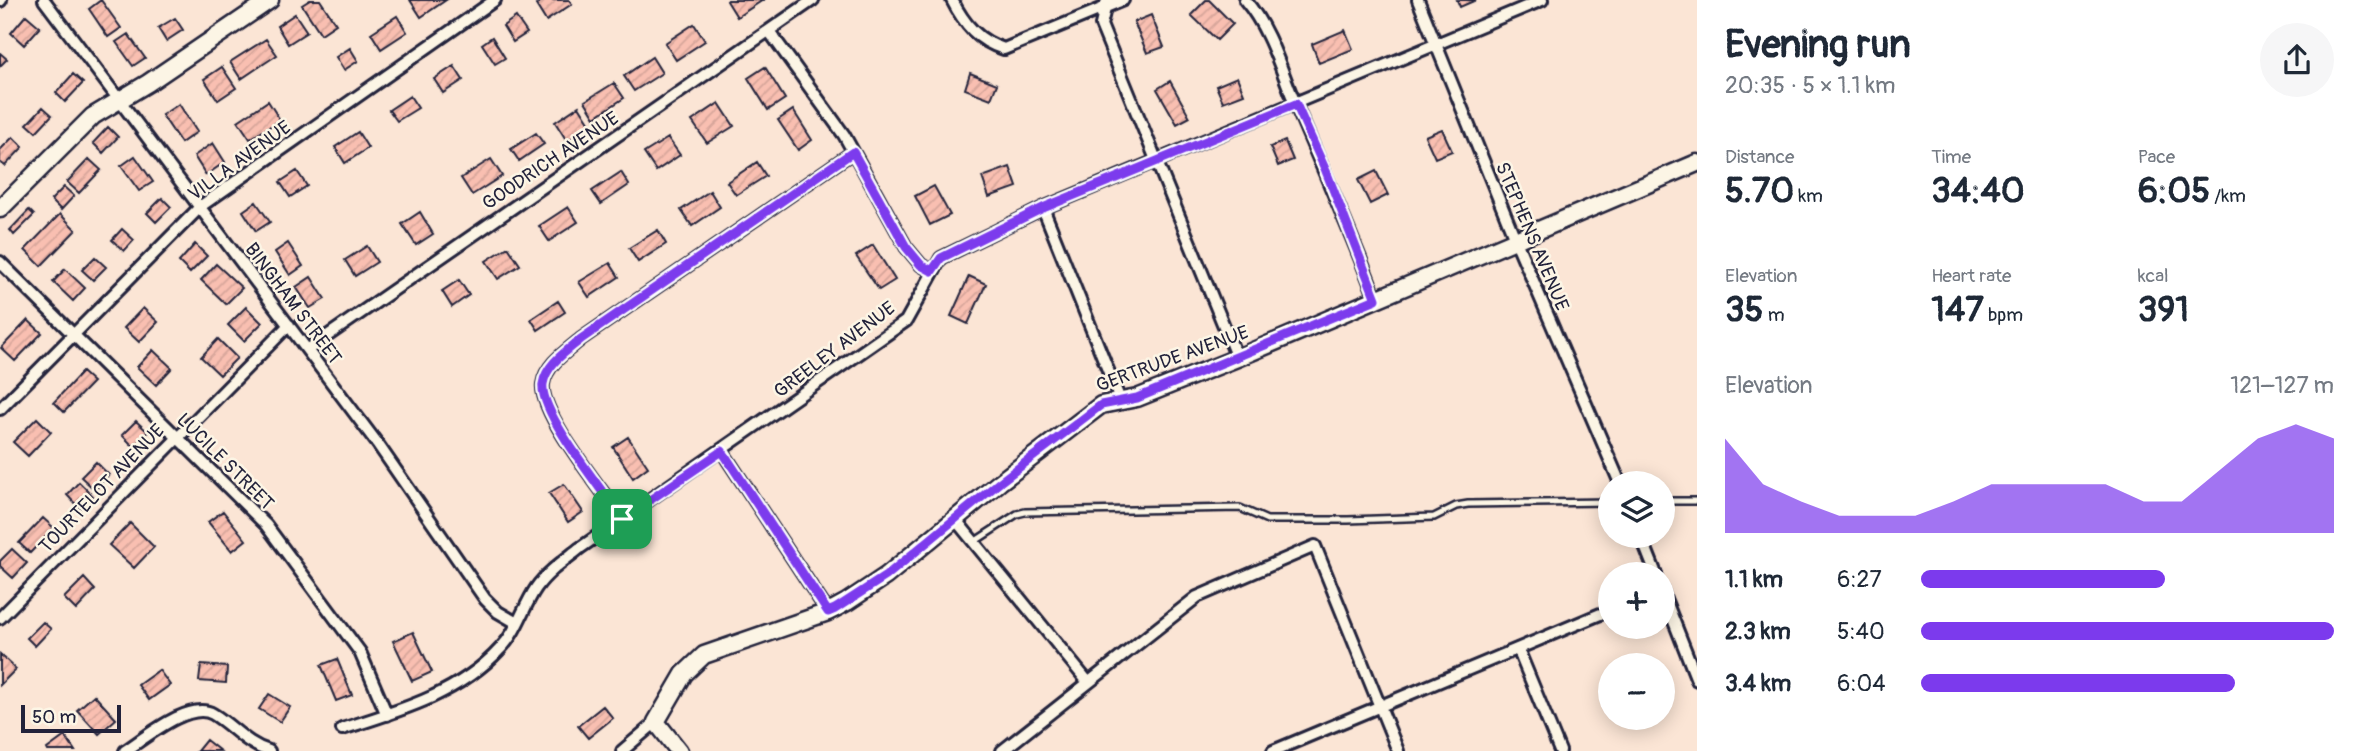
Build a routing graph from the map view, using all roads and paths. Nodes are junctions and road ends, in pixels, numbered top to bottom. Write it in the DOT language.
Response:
graph roads {
  1 [pos="44,0"];
  2 [pos="813,0"];
  3 [pos="952,0"];
  4 [pos="1123,0"];
  5 [pos="1245,0"];
  6 [pos="1418,0"];
  7 [pos="1542,0"];
  8 [pos="490,2"];
  9 [pos="262,3"];
  10 [pos="1106,4"];
  11 [pos="769,31"];
  12 [pos="1435,45"];
  13 [pos="120,100"];
  14 [pos="1296,104"];
  15 [pos="853,152"];
  16 [pos="1157,161"];
  17 [pos="1697,163"];
  18 [pos="201,206"];
  19 [pos="1043,208"];
  20 [pos="0,209"];
  21 [pos="1514,239"];
  22 [pos="0,262"];
  23 [pos="932,271"];
  24 [pos="1376,299"];
  25 [pos="289,325"];
  26 [pos="74,334"];
  27 [pos="307,350"];
  28 [pos="1237,358"];
  29 [pos="1120,400"];
  30 [pos="0,409"];
  31 [pos="177,436"];
  32 [pos="722,451"];
  33 [pos="1615,471"];
  34 [pos="1675,501"];
  35 [pos="1697,501"];
  36 [pos="1598,502"];
  37 [pos="622,519"];
  38 [pos="955,519"];
  39 [pos="974,542"];
  40 [pos="828,612"];
  41 [pos="1598,615"];
  42 [pos="0,618"];
  43 [pos="517,623"];
  44 [pos="1675,624"];
  45 [pos="1518,649"];
  46 [pos="1697,680"];
  47 [pos="1088,682"];
  48 [pos="1380,708"];
  49 [pos="387,715"];
  50 [pos="656,722"];
  51 [pos="342,729"];
  52 [pos="125,751"];
  53 [pos="268,751"];
  54 [pos="622,751"];
  55 [pos="680,751"];
  56 [pos="1002,751"];
  57 [pos="1273,751"];
  58 [pos="1398,751"];
  59 [pos="1560,751"];
  1 -- 13 [label="street, BINGHAM STREET"];
  2 -- 11 [label="street, GOODRICH AVENUE"];
  3 -- 10 [label="street"];
  4 -- 10 [label="street"];
  5 -- 14 [label="street"];
  6 -- 12 [label="street, STEPHENS AVENUE"];
  7 -- 12 [label="street, GREELEY AVENUE"];
  8 -- 18 [label="street, VILLA AVENUE"];
  9 -- 13 [label="street"];
  10 -- 16 [label="street"];
  11 -- 15 [label="street"];
  11 -- 27 [label="street, GOODRICH AVENUE"];
  12 -- 14 [label="street, GREELEY AVENUE"];
  12 -- 21 [label="street, STEPHENS AVENUE"];
  13 -- 18 [label="street, BINGHAM STREET"];
  13 -- 20 [label="street"];
  14 -- 16 [label="street, GREELEY AVENUE"];
  14 -- 24 [label="street"];
  15 -- 23 [label="street"];
  15 -- 37 [label="street"];
  16 -- 19 [label="street, GREELEY AVENUE"];
  16 -- 28 [label="street"];
  17 -- 21 [label="street, GERTRUDE AVENUE"];
  18 -- 25 [label="street, BINGHAM STREET"];
  18 -- 26 [label="street, VILLA AVENUE"];
  19 -- 23 [label="street, GREELEY AVENUE"];
  19 -- 29 [label="street"];
  21 -- 24 [label="street, GERTRUDE AVENUE"];
  21 -- 33 [label="street, STEPHENS AVENUE"];
  22 -- 26 [label="street, LUCILE STREET"];
  23 -- 32 [label="street, GREELEY AVENUE"];
  24 -- 28 [label="street, GERTRUDE AVENUE"];
  25 -- 27 [label="street, BINGHAM STREET"];
  25 -- 31 [label="street, TOURTELOT AVENUE"];
  26 -- 30 [label="street, VILLA AVENUE"];
  26 -- 31 [label="street, LUCILE STREET"];
  27 -- 43 [label="street, BINGHAM STREET"];
  28 -- 29 [label="street, GERTRUDE AVENUE"];
  29 -- 38 [label="street, GERTRUDE AVENUE"];
  31 -- 42 [label="street, TOURTELOT AVENUE"];
  31 -- 49 [label="street, LUCILE STREET"];
  32 -- 37 [label="street, GREELEY AVENUE"];
  32 -- 40 [label="street"];
  34 -- 35 [label="lane"];
  36 -- 39 [label="lane"];
  37 -- 43 [label="street, GREELEY AVENUE"];
  38 -- 39 [label="street"];
  38 -- 40 [label="street, GERTRUDE AVENUE"];
  39 -- 47 [label="street"];
  40 -- 50 [label="street, GERTRUDE AVENUE"];
  41 -- 45 [label="street"];
  43 -- 49 [label="street, GREELEY AVENUE"];
  44 -- 46 [label="street"];
  45 -- 48 [label="street"];
  45 -- 59 [label="street"];
  47 -- 48 [label="street"];
  47 -- 56 [label="street"];
  48 -- 57 [label="street"];
  48 -- 58 [label="street"];
  49 -- 51 [label="street, GREELEY AVENUE"];
  50 -- 54 [label="street, GERTRUDE AVENUE"];
  50 -- 55 [label="street"];
  52 -- 53 [label="street"];
}
